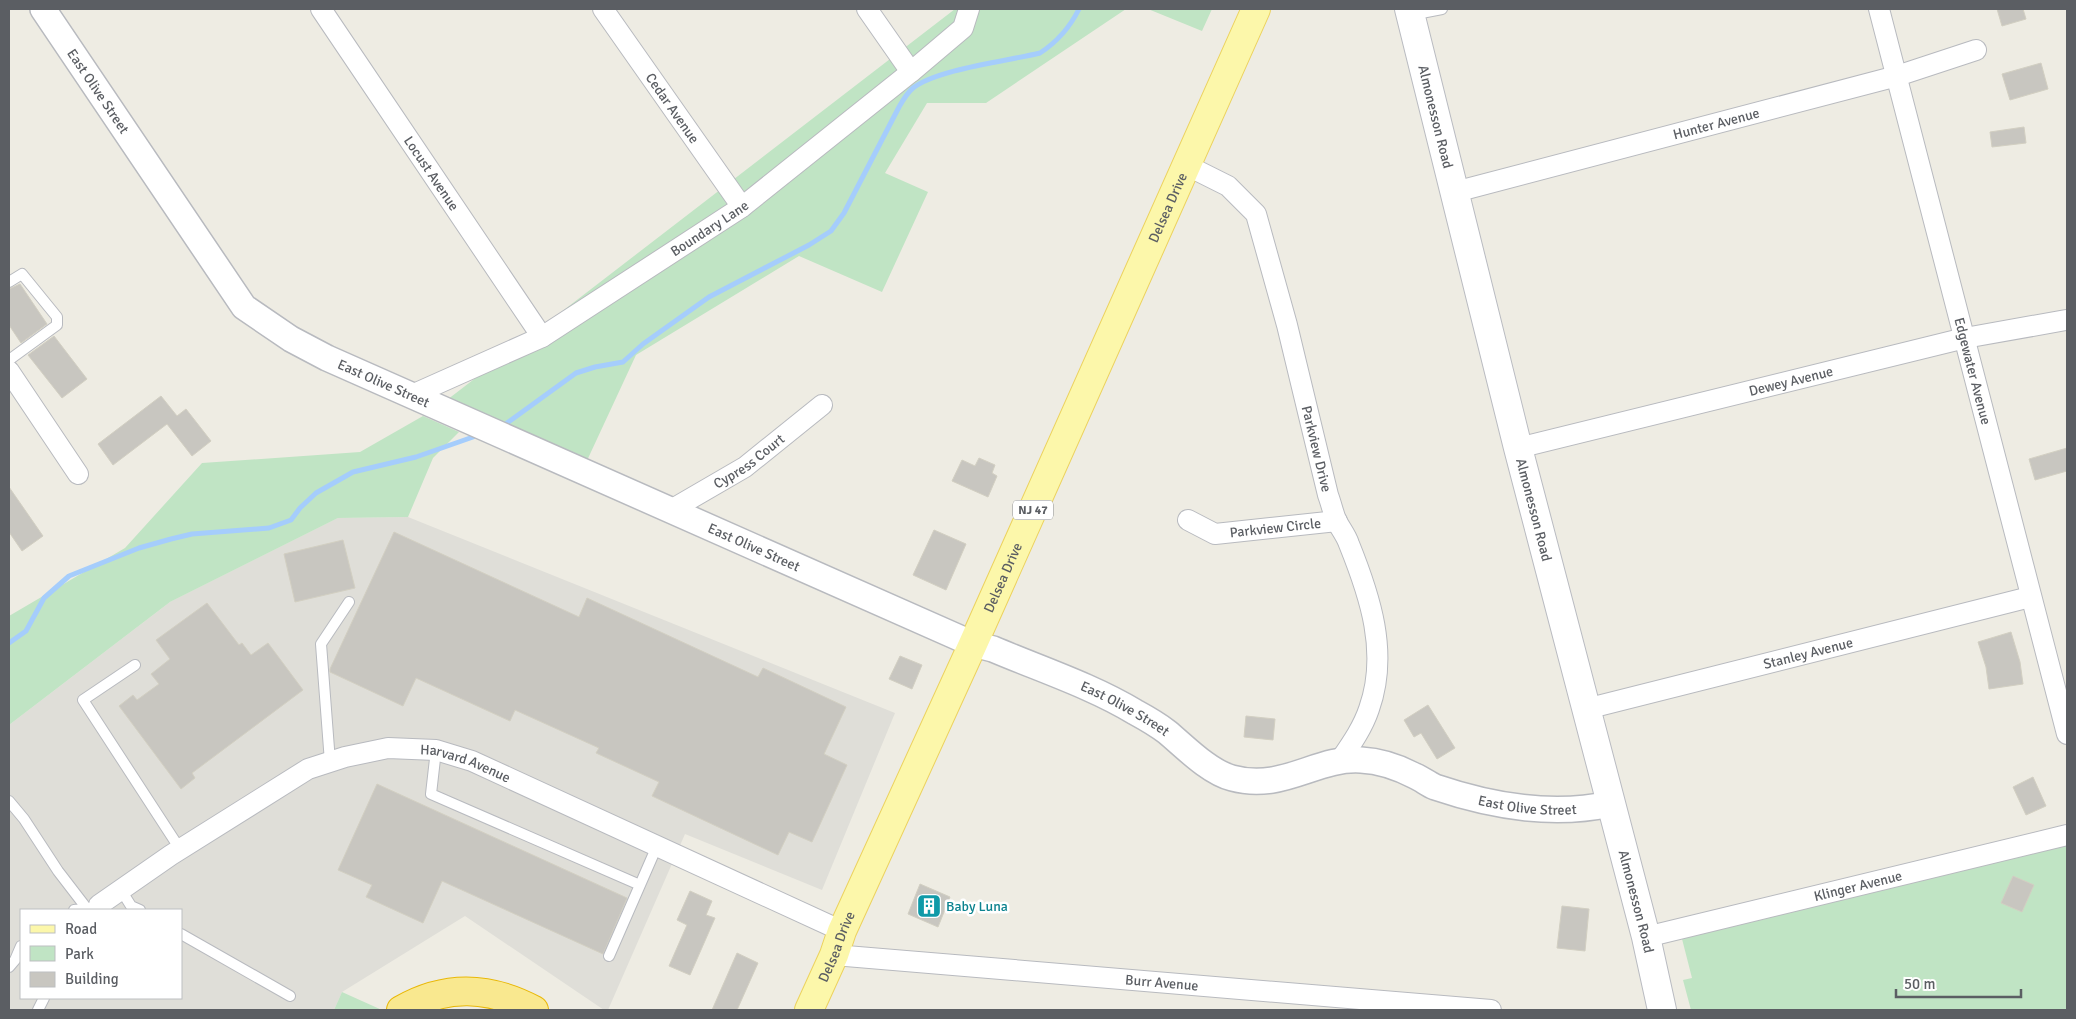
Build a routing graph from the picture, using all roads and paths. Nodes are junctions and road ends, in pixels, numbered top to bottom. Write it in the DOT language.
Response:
graph roads {
  1 [pos="43,9"];
  2 [pos="321,9"];
  3 [pos="602,9"];
  4 [pos="867,9"];
  5 [pos="969,9"];
  6 [pos="1256,9"];
  7 [pos="1442,9"];
  8 [pos="1879,9"];
  9 [pos="1410,12"];
  10 [pos="1976,50"];
  11 [pos="911,72"];
  12 [pos="1897,76"];
  13 [pos="1186,165"];
  14 [pos="1455,192"];
  15 [pos="742,207"];
  16 [pos="9,282"];
  17 [pos="2066,320"];
  18 [pos="542,337"];
  19 [pos="1964,338"];
  20 [pos="9,360"];
  21 [pos="9,371"];
  22 [pos="412,395"];
  23 [pos="822,405"];
  24 [pos="1518,448"];
  25 [pos="78,474"];
  26 [pos="671,510"];
  27 [pos="1188,520"];
  28 [pos="1336,521"];
  29 [pos="2030,597"];
  30 [pos="349,602"];
  31 [pos="973,644"];
  32 [pos="135,665"];
  33 [pos="1586,710"];
  34 [pos="2067,734"];
  35 [pos="436,750"];
  36 [pos="1342,759"];
  37 [pos="330,762"];
  38 [pos="9,801"];
  39 [pos="1610,804"];
  40 [pos="2067,835"];
  41 [pos="657,846"];
  42 [pos="180,849"];
  43 [pos="640,885"];
  44 [pos="121,890"];
  45 [pos="92,908"];
  46 [pos="138,909"];
  47 [pos="182,935"];
  48 [pos="1646,937"];
  49 [pos="838,943"];
  50 [pos="20,948"];
  51 [pos="608,956"];
  52 [pos="9,967"];
  53 [pos="290,996"];
  54 [pos="401,1010"];
  55 [pos="534,1010"];
  56 [pos="809,1010"];
  57 [pos="1490,1010"];
  58 [pos="1662,1010"];
  1 -- 22 [label="street, East Olive Street"];
  2 -- 18 [label="street, Locust Avenue"];
  3 -- 15 [label="street, Cedar Avenue"];
  4 -- 11 [label="street"];
  5 -- 11 [label="street, Boundary Lane"];
  6 -- 13 [label="main road, Delsea Drive / NJ 47"];
  7 -- 9 [label="lane"];
  8 -- 12 [label="street, Edgewater Avenue"];
  9 -- 14 [label="main road, Almonesson Road"];
  10 -- 12 [label="street, Hunter Avenue"];
  11 -- 15 [label="street, Boundary Lane"];
  12 -- 14 [label="street, Hunter Avenue"];
  12 -- 19 [label="street, Edgewater Avenue"];
  13 -- 28 [label="street, Parkview Drive"];
  13 -- 31 [label="main road, Delsea Drive / NJ 47"];
  14 -- 24 [label="main road, Almonesson Road"];
  15 -- 18 [label="street, Boundary Lane"];
  16 -- 20 [label="lane"];
  17 -- 19 [label="street, Dewey Avenue"];
  18 -- 22 [label="street, Boundary Lane"];
  19 -- 24 [label="street, Dewey Avenue"];
  19 -- 29 [label="street, Edgewater Avenue"];
  21 -- 25 [label="street"];
  22 -- 26 [label="street, East Olive Street"];
  23 -- 26 [label="street, Cypress Court"];
  24 -- 33 [label="main road, Almonesson Road"];
  26 -- 31 [label="street, East Olive Street"];
  27 -- 28 [label="street, Parkview Circle"];
  28 -- 36 [label="street, Parkview Drive"];
  29 -- 33 [label="street, Stanley Avenue"];
  29 -- 34 [label="street, Edgewater Avenue"];
  30 -- 37 [label="lane"];
  31 -- 36 [label="street, East Olive Street"];
  31 -- 49 [label="main road, Delsea Drive / NJ 47"];
  32 -- 42 [label="lane"];
  33 -- 39 [label="main road, Almonesson Road"];
  35 -- 37 [label="street, Harvard Avenue"];
  35 -- 41 [label="street, Harvard Avenue"];
  35 -- 43 [label="lane"];
  36 -- 39 [label="street, East Olive Street"];
  37 -- 42 [label="street, Harvard Avenue"];
  38 -- 45 [label="lane"];
  39 -- 48 [label="main road, Almonesson Road"];
  40 -- 48 [label="street, Klinger Avenue"];
  41 -- 43 [label="lane"];
  41 -- 49 [label="street, Harvard Avenue"];
  42 -- 44 [label="street, Harvard Avenue"];
  43 -- 51 [label="lane"];
  44 -- 45 [label="street, Harvard Avenue"];
  44 -- 46 [label="lane"];
  47 -- 53 [label="lane"];
  48 -- 58 [label="main road, Almonesson Road"];
  49 -- 56 [label="main road, Delsea Drive / NJ 47"];
  49 -- 57 [label="street, Burr Avenue"];
  50 -- 52 [label="lane"];
  54 -- 55 [label="highway"];
}
